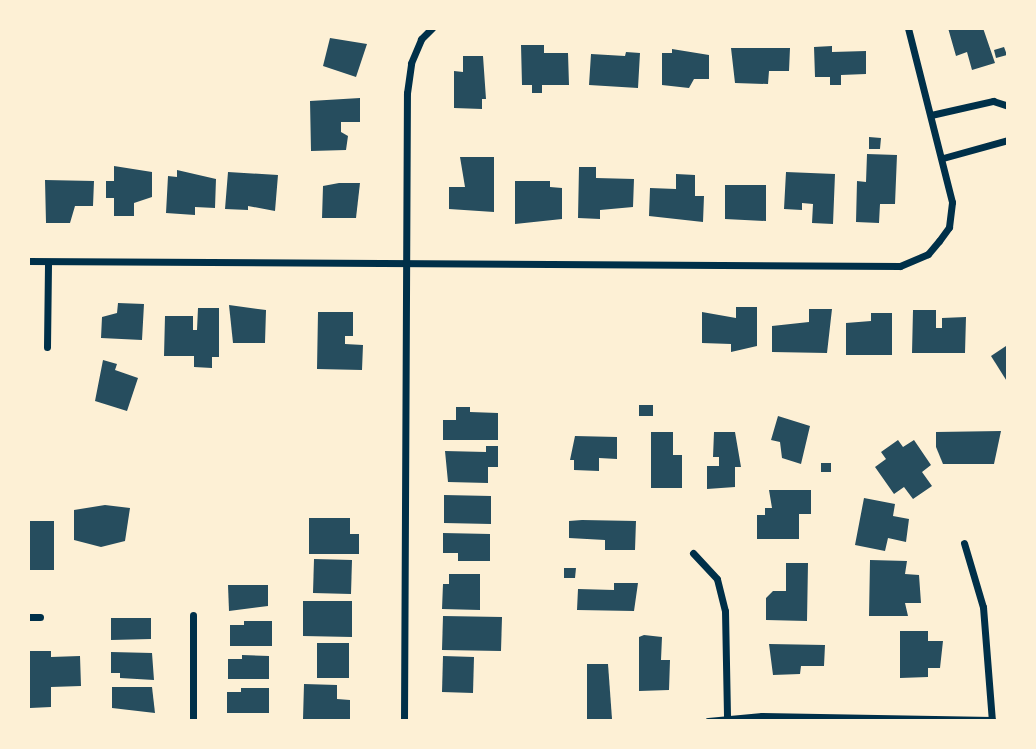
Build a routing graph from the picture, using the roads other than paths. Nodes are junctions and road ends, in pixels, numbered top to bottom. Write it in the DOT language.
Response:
graph roads {
  1 [pos="432,28"];
  2 [pos="908,28"];
  3 [pos="1008,106"];
  4 [pos="931,115"];
  5 [pos="1008,140"];
  6 [pos="943,158"];
  7 [pos="28,261"];
  8 [pos="405,261"];
  9 [pos="48,262"];
  10 [pos="47,347"];
  11 [pos="964,543"];
  12 [pos="693,553"];
  13 [pos="193,615"];
  14 [pos="28,617"];
  15 [pos="40,617"];
  16 [pos="727,717"];
  17 [pos="193,721"];
  18 [pos="404,721"];
  19 [pos="708,721"];
  20 [pos="992,721"];
  1 -- 8 [label="street"];
  2 -- 4 [label="street"];
  3 -- 4 [label="street"];
  4 -- 6 [label="street"];
  5 -- 6 [label="street"];
  6 -- 8 [label="street"];
  7 -- 9 [label="street"];
  8 -- 9 [label="street"];
  8 -- 18 [label="street"];
  9 -- 10 [label="street"];
  11 -- 20 [label="street"];
  12 -- 16 [label="street"];
  13 -- 17 [label="street"];
  14 -- 15 [label="street"];
  16 -- 19 [label="street"];
  16 -- 20 [label="street"];
}
